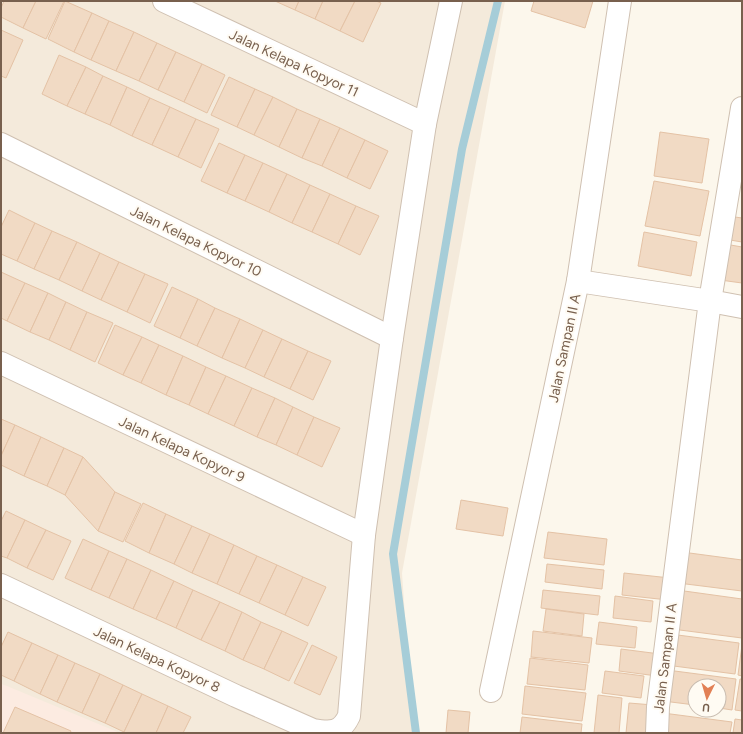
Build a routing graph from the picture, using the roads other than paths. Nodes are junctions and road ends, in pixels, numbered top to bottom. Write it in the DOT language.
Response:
graph roads {
  1 [pos="164,1"];
  2 [pos="451,1"];
  3 [pos="620,1"];
  4 [pos="742,108"];
  5 [pos="425,124"];
  6 [pos="1,144"];
  7 [pos="578,281"];
  8 [pos="710,301"];
  9 [pos="742,307"];
  10 [pos="392,338"];
  11 [pos="1,363"];
  12 [pos="364,535"];
  13 [pos="1,585"];
  14 [pos="491,691"];
  15 [pos="657,733"];
  1 -- 5 [label="street, Jalan Kelapa Kopyor 11"];
  2 -- 5 [label="street"];
  3 -- 7 [label="street, Jalan Sampan II A"];
  4 -- 8 [label="street, Jalan Sampan II A"];
  5 -- 10 [label="street"];
  6 -- 10 [label="street, Jalan Kelapa Kopyor 10"];
  7 -- 8 [label="street"];
  7 -- 14 [label="street, Jalan Sampan II A"];
  8 -- 9 [label="street"];
  8 -- 15 [label="street, Jalan Sampan II A"];
  10 -- 12 [label="street"];
  11 -- 12 [label="street, Jalan Kelapa Kopyor 9"];
  12 -- 13 [label="street, Jalan Kelapa Kopyor 8"];
}
